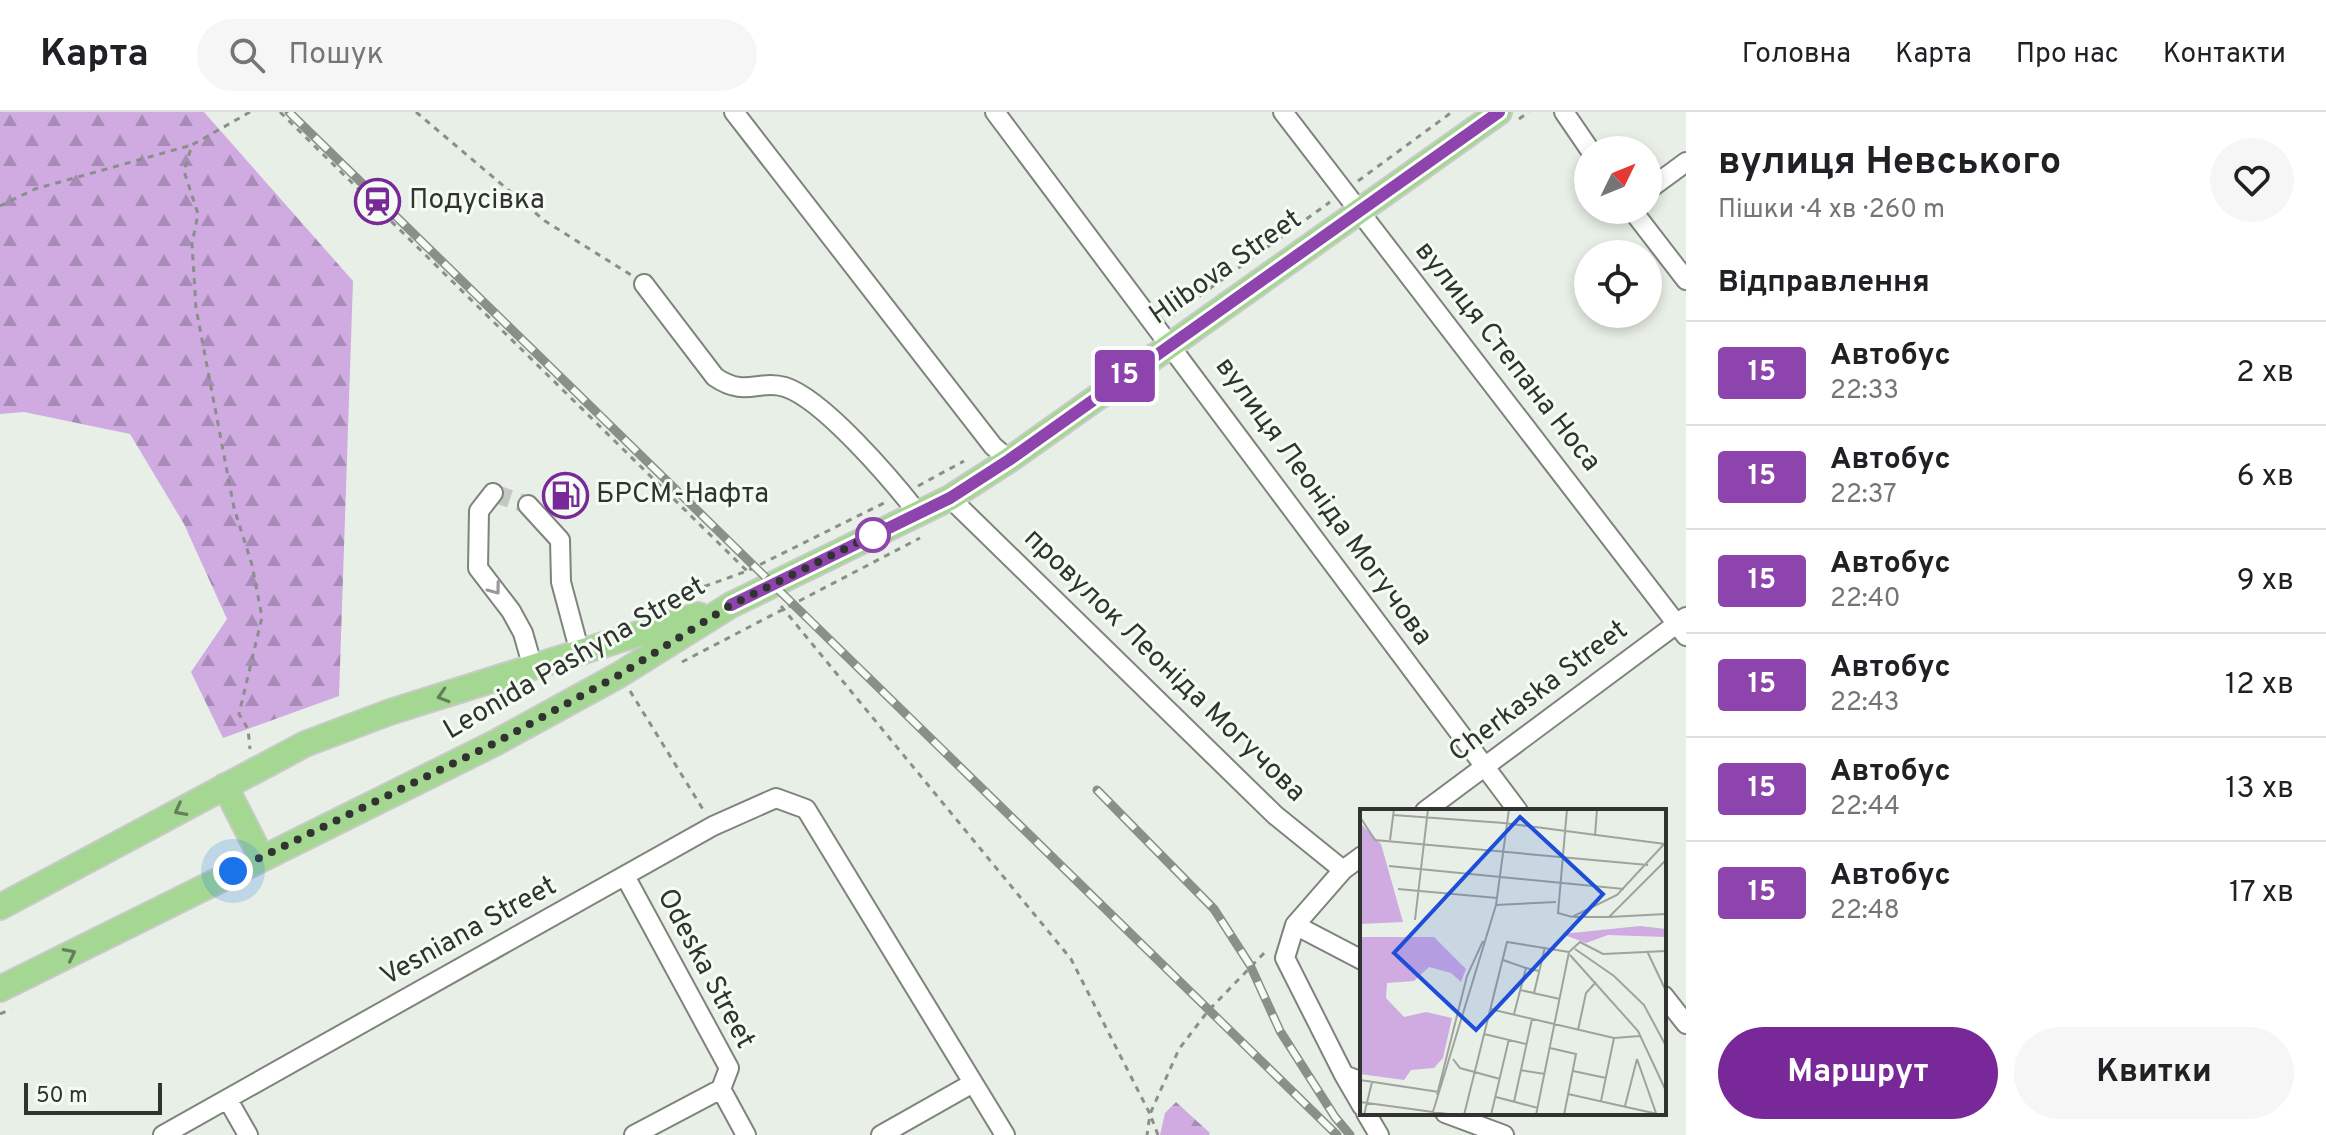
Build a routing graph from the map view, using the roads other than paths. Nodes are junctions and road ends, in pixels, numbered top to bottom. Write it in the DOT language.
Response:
graph roads {
  1 [pos="734,112"];
  2 [pos="995,112"];
  3 [pos="1283,112"];
  4 [pos="1499,112"];
  5 [pos="1564,112"];
  6 [pos="1580,136"];
  7 [pos="1686,162"];
  8 [pos="1662,180"];
  9 [pos="1352,202"];
  10 [pos="1643,224"];
  11 [pos="1686,280"];
  12 [pos="644,284"];
  13 [pos="1164,335"];
  14 [pos="1001,453"];
  15 [pos="493,493"];
  16 [pos="950,498"];
  17 [pos="910,503"];
  18 [pos="528,505"];
  19 [pos="731,605"];
  20 [pos="1683,626"];
  21 [pos="580,653"];
  22 [pos="533,668"];
  23 [pos="1484,768"];
  24 [pos="225,786"];
  25 [pos="1428,809"];
  26 [pos="1516,809"];
  27 [pos="261,857"];
  28 [pos="1360,857"];
  29 [pos="1343,870"];
  30 [pos="625,876"];
  31 [pos="0,907"];
  32 [pos="1295,925"];
  33 [pos="1360,959"];
  34 [pos="3,982"];
  35 [pos="1666,999"];
  36 [pos="1686,1024"];
  37 [pos="1353,1078"];
  38 [pos="973,1083"];
  39 [pos="721,1089"];
  40 [pos="228,1100"];
  41 [pos="1360,1100"];
  42 [pos="1367,1115"];
  43 [pos="1450,1115"];
  44 [pos="163,1135"];
  45 [pos="248,1135"];
  46 [pos="634,1135"];
  47 [pos="746,1135"];
  48 [pos="881,1135"];
  49 [pos="1005,1135"];
  50 [pos="1379,1135"];
  51 [pos="1504,1135"];
  1 -- 14 [label="street"];
  2 -- 13 [label="street, вулиця Леоніда Могучова"];
  3 -- 9 [label="street, вулиця Степана Носа"];
  4 -- 9 [label="main road, Hlibova Street"];
  5 -- 6 [label="street"];
  7 -- 8 [label="street"];
  9 -- 13 [label="main road, Hlibova Street"];
  9 -- 20 [label="street, вулиця Степана Носа"];
  10 -- 11 [label="street"];
  12 -- 17 [label="street"];
  13 -- 14 [label="main road, Hlibova Street"];
  13 -- 23 [label="street, вулиця Леоніда Могучова"];
  14 -- 16 [label="main road, Hlibova Street"];
  15 -- 22 [label="street, one-way"];
  16 -- 17 [label="main road, Hlibova Street"];
  16 -- 29 [label="street, провулок Леоніда Могучова"];
  17 -- 19 [label="main road, Hlibova Street"];
  18 -- 21 [label="street"];
  19 -- 21 [label="main road, Leonida Pashyna Street"];
  19 -- 27 [label="main road, Leonida Pashyna Street"];
  20 -- 23 [label="street, Cherkaska Street"];
  21 -- 22 [label="main road, Leonida Pashyna Street"];
  22 -- 24 [label="main road, Leonida Pashyna Street, one-way"];
  23 -- 25 [label="street, Cherkaska Street"];
  23 -- 26 [label="street, вулиця Леоніда Могучова"];
  24 -- 27 [label="main road"];
  24 -- 31 [label="main road, Leonida Pashyna Street, one-way"];
  34 -- 27 [label="main road, Leonida Pashyna Street, one-way"];
  28 -- 29 [label="street"];
  29 -- 32 [label="street"];
  30 -- 38 [label="street, Vesniana Street"];
  30 -- 39 [label="street, Odeska Street"];
  30 -- 40 [label="street, Vesniana Street"];
  32 -- 33 [label="street"];
  32 -- 37 [label="street"];
  35 -- 36 [label="street"];
  37 -- 41 [label="street"];
  38 -- 48 [label="street"];
  38 -- 49 [label="street"];
  39 -- 46 [label="street, Odeska Street"];
  39 -- 47 [label="street, Odeska Street"];
  40 -- 44 [label="street, Vesniana Street"];
  40 -- 45 [label="street"];
  42 -- 50 [label="street"];
  43 -- 51 [label="street"];
}
